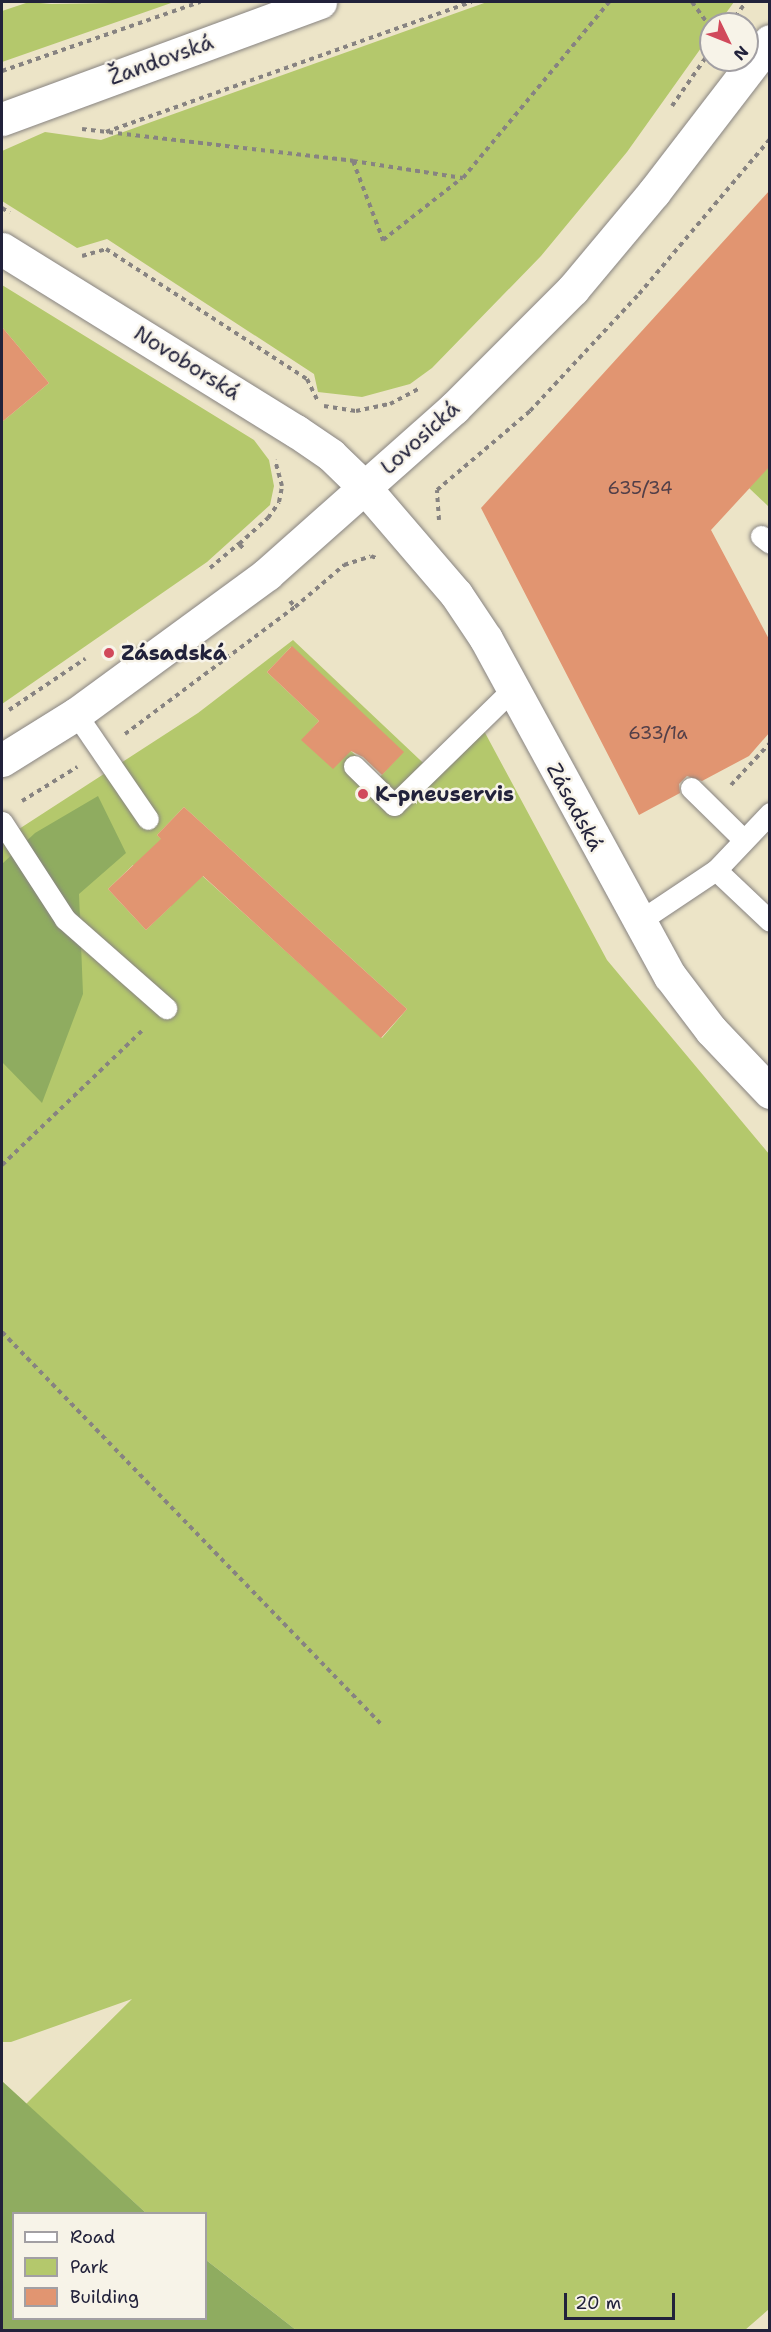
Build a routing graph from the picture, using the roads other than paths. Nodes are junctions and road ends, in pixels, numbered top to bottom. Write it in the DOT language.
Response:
graph roads {
  1 [pos="320,2"];
  2 [pos="768,48"];
  3 [pos="2,119"];
  4 [pos="2,249"];
  5 [pos="365,488"];
  6 [pos="513,689"];
  7 [pos="76,714"];
  8 [pos="2,760"];
  9 [pos="354,766"];
  10 [pos="691,788"];
  11 [pos="770,813"];
  12 [pos="6,815"];
  13 [pos="148,819"];
  14 [pos="744,840"];
  15 [pos="716,870"];
  16 [pos="770,921"];
  17 [pos="638,922"];
  18 [pos="166,1008"];
  19 [pos="770,1092"];
  1 -- 3 [label="street, Žandovská"];
  2 -- 5 [label="street, Lovosická"];
  4 -- 5 [label="street, Novoborská"];
  5 -- 6 [label="street, Zásadská"];
  5 -- 7 [label="street, Lovosická"];
  6 -- 9 [label="lane"];
  6 -- 17 [label="street, Zásadská"];
  7 -- 8 [label="street, Lovosická"];
  7 -- 13 [label="lane"];
  10 -- 14 [label="lane"];
  11 -- 14 [label="lane"];
  12 -- 18 [label="lane"];
  14 -- 15 [label="lane"];
  15 -- 16 [label="lane"];
  15 -- 17 [label="lane"];
  17 -- 19 [label="street, Zásadská"];
}
